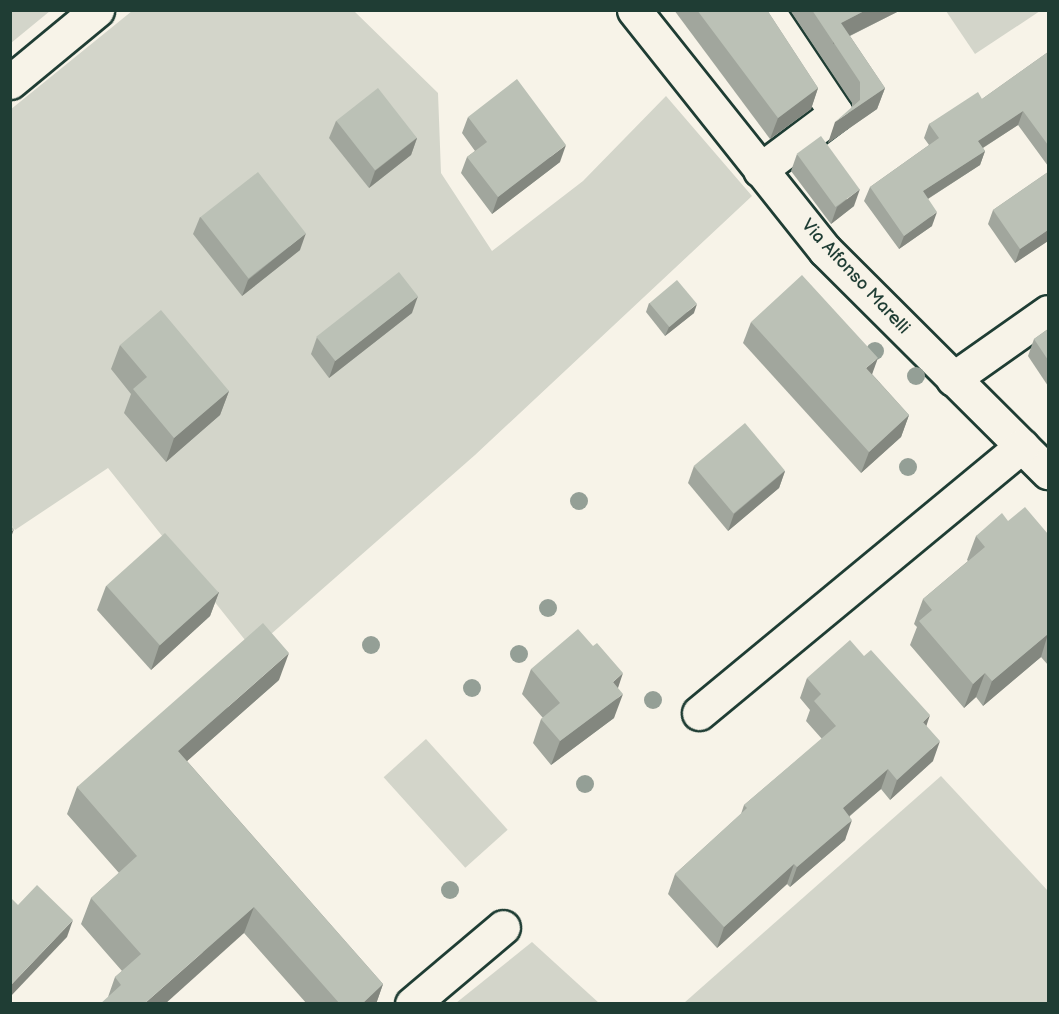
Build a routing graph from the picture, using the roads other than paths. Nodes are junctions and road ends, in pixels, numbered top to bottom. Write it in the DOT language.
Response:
graph roads {
  1 [pos="98,10"];
  2 [pos="634,10"];
  3 [pos="767,10"];
  4 [pos="10,82"];
  5 [pos="760,170"];
  6 [pos="1048,312"];
  7 [pos="953,379"];
  8 [pos="1022,446"];
  9 [pos="1048,472"];
  10 [pos="699,713"];
  11 [pos="503,927"];
  12 [pos="412,1004"];
  1 -- 4 [label="street"];
  2 -- 5 [label="street, Via Alfonso Marelli"];
  3 -- 5 [label="street"];
  5 -- 7 [label="street, Via Alfonso Marelli"];
  6 -- 7 [label="street"];
  7 -- 8 [label="street, Via Alfonso Marelli"];
  8 -- 9 [label="street, Via Alfonso Marelli"];
  8 -- 10 [label="street"];
  11 -- 12 [label="street"];
}
